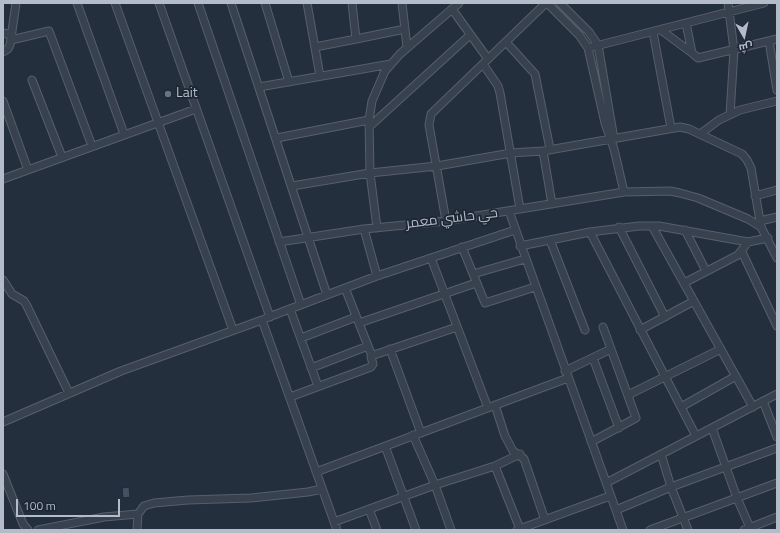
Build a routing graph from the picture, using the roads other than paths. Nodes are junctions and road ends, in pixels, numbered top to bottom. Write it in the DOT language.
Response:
graph roads {
  1 [pos="16,3"];
  2 [pos="77,3"];
  3 [pos="115,3"];
  4 [pos="159,3"];
  5 [pos="198,3"];
  6 [pos="231,3"];
  7 [pos="265,3"];
  8 [pos="308,3"];
  9 [pos="352,3"];
  10 [pos="402,3"];
  11 [pos="459,3"];
  12 [pos="547,3"];
  13 [pos="560,3"];
  14 [pos="728,3"];
  15 [pos="764,3"];
  16 [pos="452,9"];
  17 [pos="730,11"];
  18 [pos="686,23"];
  19 [pos="405,29"];
  20 [pos="661,30"];
  21 [pos="653,32"];
  22 [pos="3,33"];
  23 [pos="470,35"];
  24 [pos="11,37"];
  25 [pos="356,38"];
  26 [pos="777,40"];
  27 [pos="506,42"];
  28 [pos="769,42"];
  29 [pos="598,45"];
  30 [pos="407,47"];
  31 [pos="315,48"];
  32 [pos="588,48"];
  33 [pos="734,50"];
  34 [pos="3,52"];
  35 [pos="692,53"];
  36 [pos="485,61"];
  37 [pos="391,64"];
  38 [pos="320,76"];
  39 [pos="32,80"];
  40 [pos="289,82"];
  41 [pos="259,87"];
  42 [pos="777,90"];
  43 [pos="3,101"];
  44 [pos="777,101"];
  45 [pos="196,109"];
  46 [pos="730,115"];
  47 [pos="156,122"];
  48 [pos="369,124"];
  49 [pos="671,128"];
  50 [pos="124,134"];
  51 [pos="700,134"];
  52 [pos="277,138"];
  53 [pos="612,141"];
  54 [pos="92,146"];
  55 [pos="546,150"];
  56 [pos="511,154"];
  57 [pos="62,157"];
  58 [pos="437,166"];
  59 [pos="28,170"];
  60 [pos="370,173"];
  61 [pos="3,179"];
  62 [pos="292,186"];
  63 [pos="777,190"];
  64 [pos="624,192"];
  65 [pos="756,196"];
  66 [pos="552,204"];
  67 [pos="520,209"];
  68 [pos="509,211"];
  69 [pos="777,217"];
  70 [pos="446,221"];
  71 [pos="760,224"];
  72 [pos="652,226"];
  73 [pos="377,228"];
  74 [pos="619,228"];
  75 [pos="364,229"];
  76 [pos="515,230"];
  77 [pos="685,230"];
  78 [pos="590,232"];
  79 [pos="307,237"];
  80 [pos="768,238"];
  81 [pos="550,240"];
  82 [pos="279,242"];
  83 [pos="748,242"];
  84 [pos="520,246"];
  85 [pos="462,247"];
  86 [pos="742,252"];
  87 [pos="431,258"];
  88 [pos="777,258"];
  89 [pos="525,259"];
  90 [pos="706,271"];
  91 [pos="473,274"];
  92 [pos="377,276"];
  93 [pos="3,280"];
  94 [pos="476,283"];
  95 [pos="684,283"];
  96 [pos="535,287"];
  97 [pos="345,288"];
  98 [pos="327,294"];
  99 [pos="445,294"];
  100 [pos="694,301"];
  101 [pos="301,305"];
  102 [pos="290,309"];
  103 [pos="270,317"];
  104 [pos="665,317"];
  105 [pos="262,320"];
  106 [pos="358,320"];
  107 [pos="777,326"];
  108 [pos="457,327"];
  109 [pos="603,327"];
  110 [pos="233,330"];
  111 [pos="585,330"];
  112 [pos="640,330"];
  113 [pos="301,338"];
  114 [pos="368,346"];
  115 [pos="390,349"];
  116 [pos="611,349"];
  117 [pos="721,349"];
  118 [pos="372,356"];
  119 [pos="593,358"];
  120 [pos="311,368"];
  121 [pos="567,375"];
  122 [pos="736,376"];
  123 [pos="665,377"];
  124 [pos="318,386"];
  125 [pos="69,393"];
  126 [pos="777,394"];
  127 [pos="628,395"];
  128 [pos="290,397"];
  129 [pos="763,401"];
  130 [pos="491,406"];
  131 [pos="681,407"];
  132 [pos="753,407"];
  133 [pos="3,422"];
  134 [pos="619,428"];
  135 [pos="712,428"];
  136 [pos="421,433"];
  137 [pos="414,435"];
  138 [pos="696,436"];
  139 [pos="777,437"];
  140 [pos="591,442"];
  141 [pos="385,446"];
  142 [pos="777,448"];
  143 [pos="520,454"];
  144 [pos="661,454"];
  145 [pos="495,466"];
  146 [pos="725,467"];
  147 [pos="316,472"];
  148 [pos="3,474"];
  149 [pos="606,483"];
  150 [pos="777,483"];
  151 [pos="434,485"];
  152 [pos="671,487"];
  153 [pos="322,489"];
  154 [pos="403,496"];
  155 [pos="610,496"];
  156 [pos="737,498"];
  157 [pos="369,509"];
  158 [pos="616,510"];
  159 [pos="138,514"];
  160 [pos="682,517"];
  161 [pos="777,517"];
  162 [pos="545,520"];
  163 [pos="334,522"];
  164 [pos="748,529"];
  165 [pos="28,530"];
  166 [pos="38,530"];
  167 [pos="137,530"];
  168 [pos="337,530"];
  169 [pos="377,530"];
  170 [pos="416,530"];
  171 [pos="451,530"];
  172 [pos="519,530"];
  173 [pos="622,530"];
  174 [pos="650,530"];
  175 [pos="688,530"];
  1 -- 24 [label="street"];
  2 -- 50 [label="street"];
  3 -- 47 [label="street"];
  4 -- 45 [label="street"];
  5 -- 82 [label="street"];
  6 -- 41 [label="street"];
  7 -- 40 [label="street"];
  8 -- 31 [label="street"];
  9 -- 25 [label="street"];
  10 -- 19 [label="street"];
  11 -- 16 [label="street"];
  12 -- 27 [label="street"];
  12 -- 32 [label="street"];
  13 -- 29 [label="street"];
  14 -- 17 [label="street"];
  15 -- 17 [label="street"];
  16 -- 23 [label="street"];
  16 -- 30 [label="street"];
  17 -- 18 [label="street"];
  17 -- 33 [label="street"];
  18 -- 20 [label="street"];
  18 -- 35 [label="street"];
  19 -- 25 [label="street"];
  19 -- 30 [label="street"];
  20 -- 21 [label="street"];
  20 -- 35 [label="street"];
  21 -- 29 [label="street"];
  21 -- 49 [label="street"];
  22 -- 24 [label="street"];
  23 -- 36 [label="street"];
  23 -- 48 [label="street"];
  24 -- 34 [label="street"];
  24 -- 54 [label="street"];
  25 -- 31 [label="street"];
  26 -- 28 [label="street"];
  27 -- 36 [label="street"];
  27 -- 55 [label="street"];
  28 -- 33 [label="street"];
  28 -- 42 [label="street"];
  29 -- 32 [label="street"];
  29 -- 53 [label="street"];
  30 -- 37 [label="street"];
  31 -- 38 [label="street"];
  32 -- 53 [label="street"];
  33 -- 35 [label="street"];
  33 -- 46 [label="street"];
  36 -- 56 [label="street"];
  36 -- 58 [label="street"];
  37 -- 38 [label="street"];
  37 -- 48 [label="street"];
  38 -- 40 [label="street"];
  39 -- 57 [label="street"];
  40 -- 41 [label="street"];
  41 -- 52 [label="street"];
  43 -- 59 [label="street"];
  44 -- 46 [label="street"];
  45 -- 47 [label="street"];
  45 -- 103 [label="street"];
  46 -- 51 [label="street"];
  47 -- 50 [label="street"];
  47 -- 110 [label="street"];
  48 -- 52 [label="street"];
  48 -- 60 [label="street"];
  49 -- 51 [label="street"];
  49 -- 53 [label="street"];
  50 -- 54 [label="street"];
  51 -- 65 [label="street"];
  52 -- 62 [label="street"];
  53 -- 55 [label="street"];
  53 -- 64 [label="street"];
  54 -- 57 [label="street"];
  55 -- 56 [label="street"];
  55 -- 66 [label="street"];
  56 -- 58 [label="street"];
  56 -- 67 [label="street"];
  57 -- 59 [label="street"];
  58 -- 60 [label="street"];
  58 -- 70 [label="street"];
  59 -- 61 [label="street"];
  60 -- 62 [label="street"];
  60 -- 73 [label="street"];
  62 -- 79 [label="street"];
  63 -- 65 [label="street"];
  64 -- 66 [label="street, حي حاشي معمر"];
  64 -- 71 [label="street, حي حاشي معمر"];
  65 -- 71 [label="street"];
  66 -- 67 [label="street, حي حاشي معمر"];
  67 -- 68 [label="street, حي حاشي معمر"];
  68 -- 70 [label="street, حي حاشي معمر"];
  68 -- 76 [label="street"];
  69 -- 71 [label="street"];
  70 -- 73 [label="street, حي حاشي معمر"];
  71 -- 80 [label="street, حي حاشي معمر"];
  72 -- 74 [label="street"];
  72 -- 77 [label="street"];
  72 -- 95 [label="street"];
  73 -- 75 [label="street, حي حاشي معمر"];
  74 -- 78 [label="street"];
  74 -- 104 [label="street"];
  75 -- 79 [label="street, حي حاشي معمر"];
  75 -- 92 [label="street"];
  76 -- 84 [label="street"];
  76 -- 85 [label="street"];
  77 -- 83 [label="street"];
  77 -- 90 [label="street"];
  78 -- 81 [label="street"];
  78 -- 112 [label="street"];
  79 -- 82 [label="street, حي حاشي معمر"];
  79 -- 98 [label="street"];
  80 -- 83 [label="street"];
  80 -- 88 [label="street, حي حاشي معمر"];
  81 -- 84 [label="street"];
  81 -- 111 [label="street"];
  82 -- 101 [label="street"];
  83 -- 86 [label="street"];
  84 -- 89 [label="street"];
  85 -- 87 [label="street"];
  85 -- 91 [label="street"];
  86 -- 90 [label="street"];
  86 -- 107 [label="street"];
  87 -- 92 [label="street"];
  87 -- 99 [label="street"];
  89 -- 91 [label="street"];
  89 -- 96 [label="street"];
  90 -- 95 [label="street"];
  91 -- 94 [label="street"];
  92 -- 97 [label="street"];
  93 -- 125 [label="street"];
  94 -- 96 [label="street"];
  94 -- 99 [label="street"];
  95 -- 100 [label="street"];
  96 -- 121 [label="street"];
  97 -- 98 [label="street"];
  97 -- 106 [label="street"];
  98 -- 101 [label="street"];
  99 -- 106 [label="street"];
  99 -- 108 [label="street"];
  100 -- 104 [label="street"];
  100 -- 117 [label="street"];
  101 -- 102 [label="street"];
  102 -- 103 [label="street"];
  102 -- 113 [label="street"];
  103 -- 105 [label="street"];
  104 -- 112 [label="street"];
  105 -- 110 [label="street"];
  105 -- 128 [label="street"];
  106 -- 113 [label="street"];
  106 -- 114 [label="street"];
  108 -- 115 [label="street"];
  108 -- 130 [label="street"];
  109 -- 116 [label="street"];
  110 -- 125 [label="street"];
  112 -- 123 [label="street"];
  113 -- 120 [label="street"];
  114 -- 118 [label="street"];
  114 -- 120 [label="street"];
  115 -- 118 [label="street"];
  115 -- 136 [label="street"];
  116 -- 119 [label="street"];
  116 -- 127 [label="street"];
  117 -- 122 [label="street"];
  117 -- 123 [label="street"];
  118 -- 124 [label="street"];
  119 -- 121 [label="street"];
  119 -- 134 [label="street"];
  120 -- 124 [label="street"];
  121 -- 130 [label="street"];
  121 -- 140 [label="street"];
  122 -- 131 [label="street"];
  122 -- 132 [label="street"];
  123 -- 127 [label="street"];
  123 -- 131 [label="street"];
  124 -- 128 [label="street"];
  125 -- 133 [label="street"];
  126 -- 129 [label="street"];
  127 -- 134 [label="street"];
  128 -- 147 [label="street"];
  129 -- 132 [label="street"];
  129 -- 139 [label="street"];
  130 -- 136 [label="street"];
  130 -- 143 [label="street"];
  131 -- 138 [label="street"];
  132 -- 135 [label="street"];
  134 -- 140 [label="street"];
  135 -- 138 [label="street"];
  135 -- 146 [label="street"];
  136 -- 137 [label="street"];
  137 -- 141 [label="street"];
  137 -- 151 [label="street"];
  138 -- 144 [label="street"];
  140 -- 149 [label="street"];
  141 -- 147 [label="street"];
  141 -- 154 [label="street"];
  142 -- 146 [label="street"];
  143 -- 145 [label="street"];
  143 -- 162 [label="street"];
  144 -- 149 [label="street"];
  144 -- 152 [label="street"];
  145 -- 151 [label="street"];
  145 -- 172 [label="street"];
  146 -- 152 [label="street"];
  146 -- 156 [label="street"];
  147 -- 153 [label="street"];
  148 -- 165 [label="street"];
  149 -- 155 [label="street"];
  150 -- 156 [label="street"];
  151 -- 154 [label="street"];
  151 -- 171 [label="street"];
  152 -- 158 [label="street"];
  152 -- 160 [label="street"];
  153 -- 159 [label="street"];
  153 -- 163 [label="street"];
  154 -- 157 [label="street"];
  154 -- 170 [label="street"];
  155 -- 158 [label="street"];
  155 -- 162 [label="street"];
  156 -- 160 [label="street"];
  156 -- 164 [label="street"];
  157 -- 163 [label="street"];
  157 -- 169 [label="street"];
  158 -- 173 [label="street"];
  159 -- 166 [label="street"];
  159 -- 167 [label="street"];
  160 -- 174 [label="street"];
  160 -- 175 [label="street"];
  161 -- 164 [label="street"];
  162 -- 172 [label="street"];
  163 -- 168 [label="street"];
}
